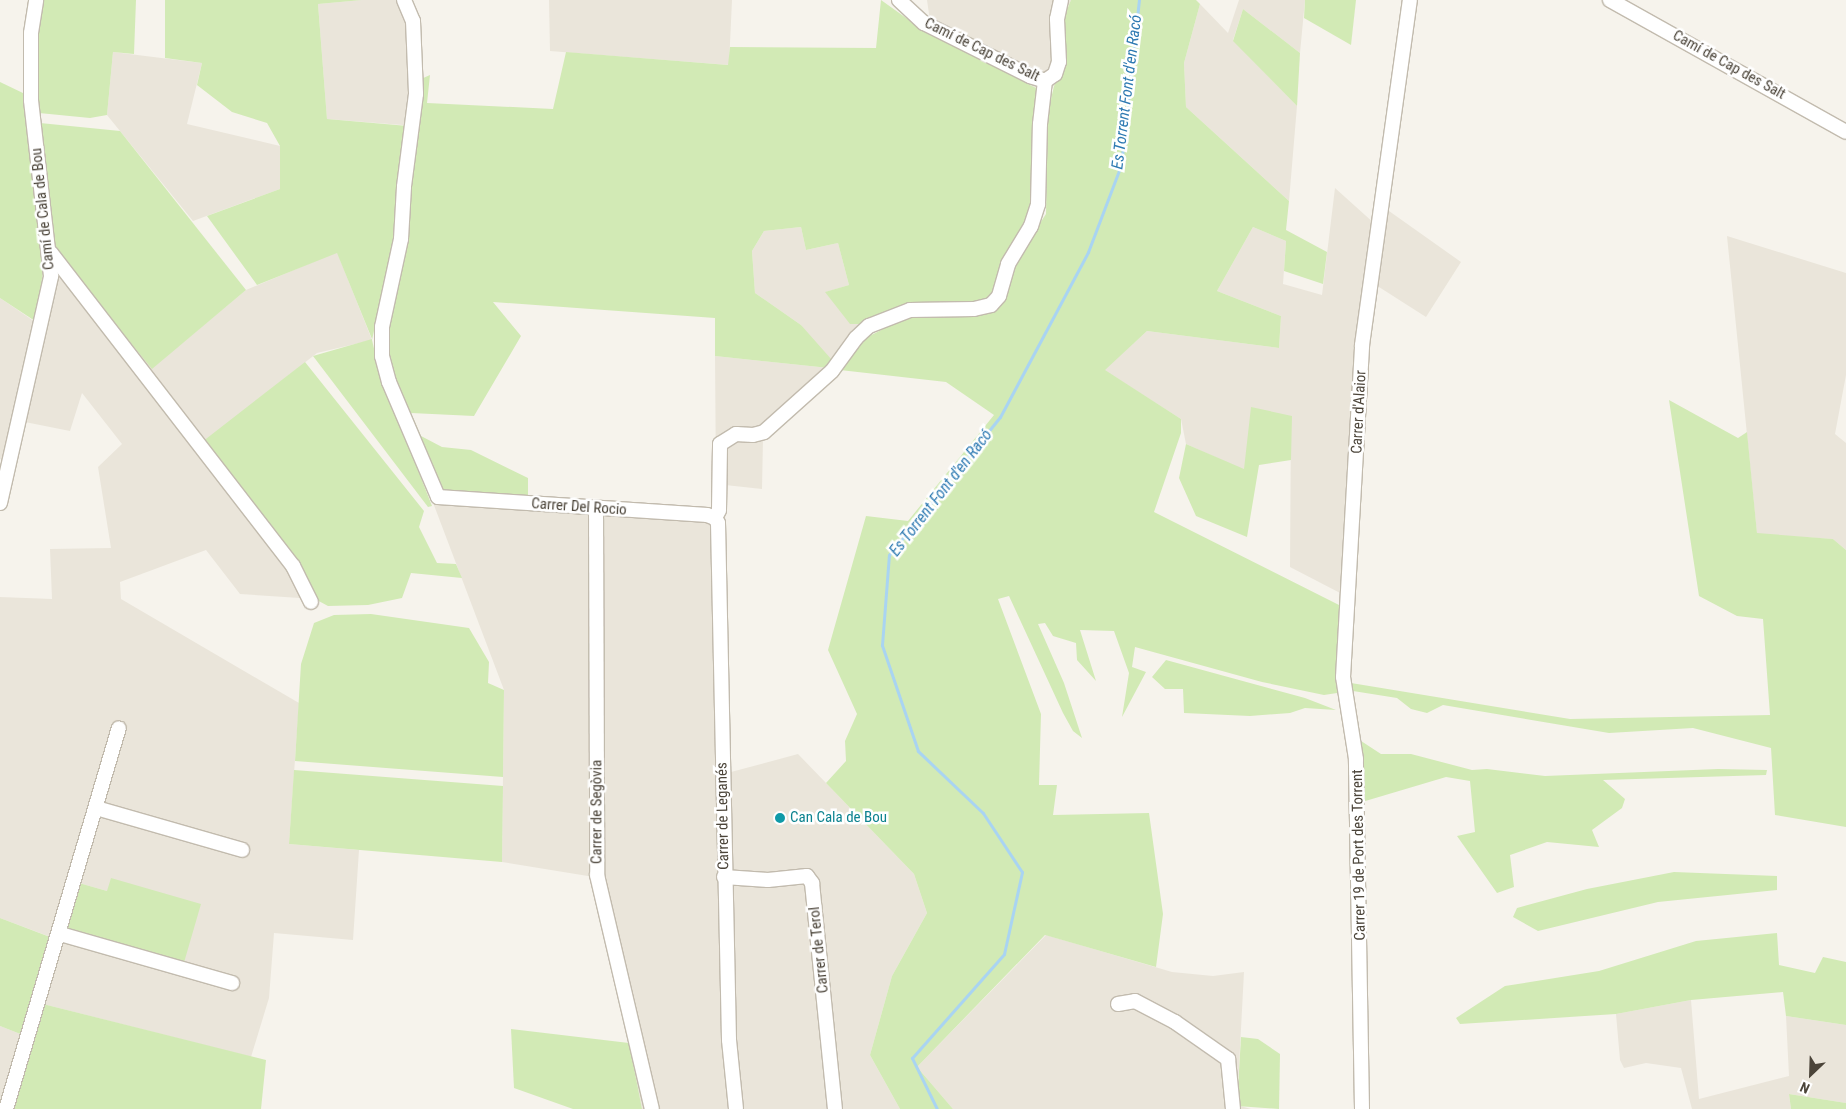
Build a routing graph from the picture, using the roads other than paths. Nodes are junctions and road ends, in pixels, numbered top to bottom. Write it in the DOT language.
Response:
graph roads {
  1 [pos="36,0"];
  2 [pos="404,0"];
  3 [pos="899,0"];
  4 [pos="1061,0"];
  5 [pos="1410,0"];
  6 [pos="1610,0"];
  7 [pos="1045,81"];
  8 [pos="1846,132"];
  9 [pos="51,253"];
  10 [pos="0,503"];
  11 [pos="596,509"];
  12 [pos="716,520"];
  13 [pos="311,602"];
  14 [pos="1348,603"];
  15 [pos="119,728"];
  16 [pos="96,808"];
  17 [pos="242,850"];
  18 [pos="724,877"];
  19 [pos="60,934"];
  20 [pos="232,984"];
  21 [pos="1118,1004"];
  22 [pos="6,1109"];
  23 [pos="652,1109"];
  24 [pos="736,1109"];
  25 [pos="835,1109"];
  26 [pos="1233,1109"];
  27 [pos="1362,1109"];
  1 -- 9 [label="street, Camí de Cala de Bou"];
  2 -- 11 [label="street, Carrer Del Rocio"];
  3 -- 7 [label="street, Camí de Cap des Salt"];
  4 -- 7 [label="street, Camí de Cap des Salt"];
  5 -- 14 [label="street, Carrer d'Alaior"];
  6 -- 8 [label="street, Camí de Cap des Salt"];
  7 -- 12 [label="street, Carrer de Leganés"];
  9 -- 10 [label="street, Camí de Cala de Bou"];
  9 -- 13 [label="street"];
  11 -- 12 [label="street, Carrer Del Rocio"];
  11 -- 23 [label="street, Carrer de Segòvia"];
  12 -- 18 [label="street, Carrer de Leganés"];
  14 -- 27 [label="street, Carrer 19 de Port des Torrent"];
  15 -- 16 [label="street"];
  16 -- 17 [label="street"];
  16 -- 19 [label="street"];
  18 -- 24 [label="street, Carrer de Leganés"];
  18 -- 25 [label="street, Carrer de Terol"];
  19 -- 20 [label="street"];
  19 -- 22 [label="street"];
  21 -- 26 [label="street"];
}
